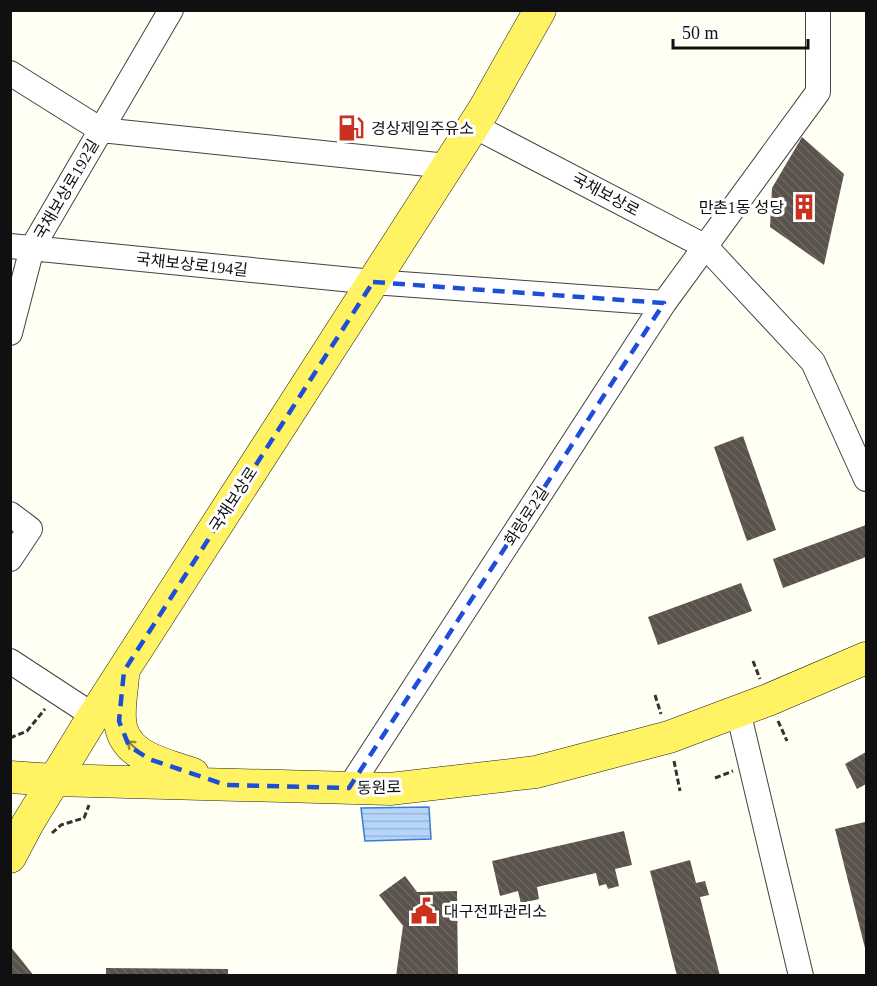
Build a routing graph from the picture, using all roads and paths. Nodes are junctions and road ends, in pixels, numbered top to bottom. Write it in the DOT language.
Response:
graph roads {
  1 [pos="171,10"];
  2 [pos="540,10"];
  3 [pos="818,10"];
  4 [pos="10,73"];
  5 [pos="474,126"];
  6 [pos="101,130"];
  7 [pos="447,166"];
  8 [pos="21,247"];
  9 [pos="706,247"];
  10 [pos="373,282"];
  11 [pos="664,303"];
  12 [pos="10,333"];
  13 [pos="867,479"];
  14 [pos="10,514"];
  15 [pos="10,559"];
  16 [pos="867,658"];
  17 [pos="10,661"];
  18 [pos="124,670"];
  19 [pos="48,705"];
  20 [pos="738,711"];
  21 [pos="94,717"];
  22 [pos="10,738"];
  23 [pos="10,777"];
  24 [pos="54,780"];
  25 [pos="226,784"];
  26 [pos="349,788"];
  27 [pos="10,857"];
  28 [pos="801,975"];
  1 -- 6 [label="street, 국채보상로192길"];
  2 -- 5 [label="main road, 국채보상로"];
  3 -- 9 [label="street, 화랑로2길"];
  4 -- 6 [label="street, 국채보상로192길"];
  5 -- 7 [label="main road, 국채보상로"];
  5 -- 9 [label="street, 국채보상로"];
  6 -- 7 [label="street"];
  6 -- 8 [label="street, 국채보상로192길"];
  7 -- 10 [label="main road, 국채보상로"];
  8 -- 10 [label="street, 국채보상로194길"];
  8 -- 12 [label="street, 국채보상로192길"];
  9 -- 11 [label="street, 화랑로2길"];
  9 -- 13 [label="street"];
  10 -- 11 [label="street"];
  10 -- 18 [label="main road, 국채보상로"];
  11 -- 26 [label="street, 화랑로2길"];
  14 -- 15 [label="street"];
  16 -- 20 [label="main road, 동원로"];
  17 -- 21 [label="street"];
  18 -- 21 [label="main road, 국채보상로"];
  25 -- 18 [label="main road, one-way"];
  19 -- 22 [label="path"];
  20 -- 26 [label="main road, 동원로"];
  20 -- 28 [label="street"];
  21 -- 24 [label="main road, 국채보상로"];
  23 -- 24 [label="main road, 동원로"];
  24 -- 25 [label="main road, 동원로"];
  24 -- 27 [label="main road, 국채보상로"];
  25 -- 26 [label="main road, 동원로"];
}
